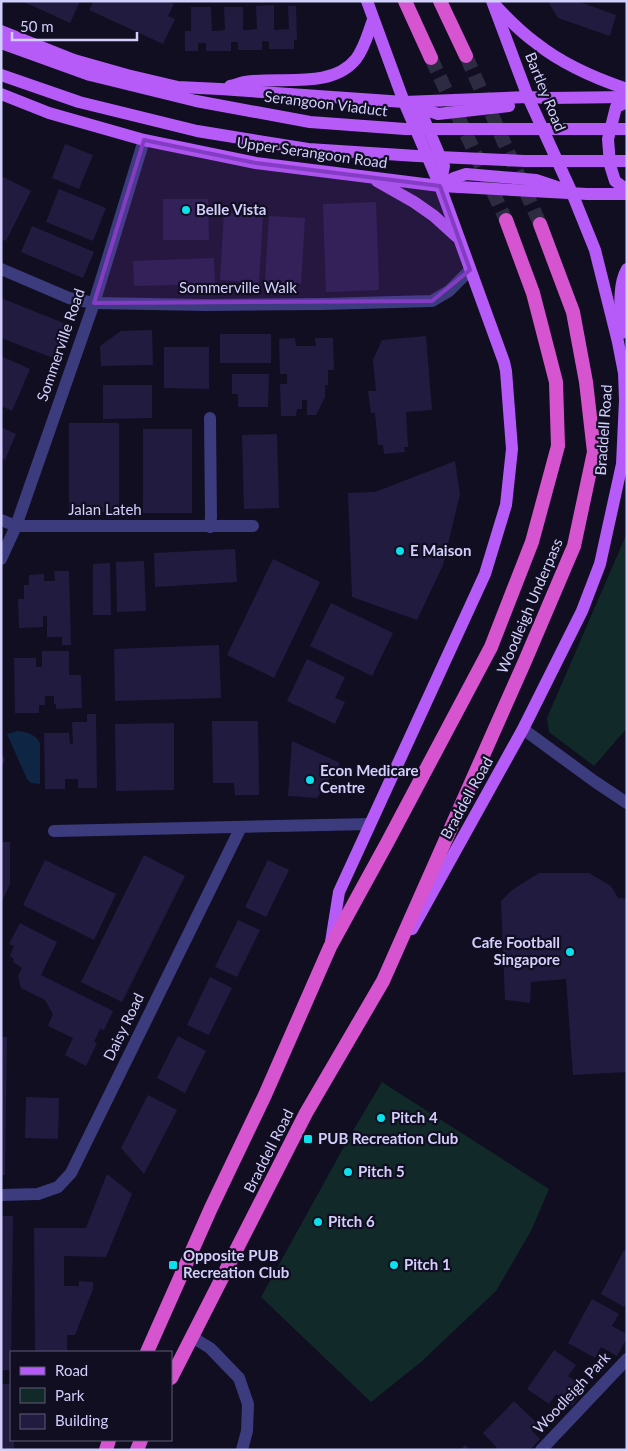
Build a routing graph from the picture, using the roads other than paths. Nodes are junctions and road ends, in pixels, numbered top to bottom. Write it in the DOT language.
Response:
graph roads {
  1 [pos="366,1"];
  2 [pos="405,1"];
  3 [pos="440,1"];
  4 [pos="492,2"];
  5 [pos="374,20"];
  6 [pos="1,31"];
  7 [pos="1,43"];
  8 [pos="466,56"];
  9 [pos="431,58"];
  10 [pos="1,75"];
  11 [pos="627,88"];
  12 [pos="220,89"];
  13 [pos="1,94"];
  14 [pos="528,97"];
  15 [pos="627,97"];
  16 [pos="404,102"];
  17 [pos="627,102"];
  18 [pos="627,129"];
  19 [pos="144,140"];
  20 [pos="627,160"];
  21 [pos="371,178"];
  22 [pos="440,186"];
  23 [pos="627,192"];
  24 [pos="572,193"];
  25 [pos="506,220"];
  26 [pos="540,224"];
  27 [pos="458,238"];
  28 [pos="1,269"];
  29 [pos="627,269"];
  30 [pos="470,270"];
  31 [pos="94,303"];
  32 [pos="624,373"];
  33 [pos="210,418"];
  34 [pos="1,520"];
  35 [pos="16,526"];
  36 [pos="253,526"];
  37 [pos="210,527"];
  38 [pos="1,559"];
  39 [pos="523,729"];
  40 [pos="627,803"];
  41 [pos="370,824"];
  42 [pos="241,827"];
  43 [pos="54,831"];
  44 [pos="330,947"];
  45 [pos="383,981"];
  46 [pos="1,1195"];
  47 [pos="192,1337"];
  48 [pos="147,1351"];
  49 [pos="627,1359"];
  50 [pos="172,1376"];
  51 [pos="242,1450"];
  52 [pos="541,1450"];
  1 -- 5 [label="main road"];
  2 -- 9 [label="highway"];
  3 -- 8 [label="highway"];
  4 -- 11 [label="main road"];
  4 -- 14 [label="main road, Bartley Road"];
  5 -- 12 [label="main road"];
  5 -- 16 [label="main road"];
  6 -- 12 [label="main road"];
  7 -- 18 [label="main road, Serangoon Viaduct"];
  10 -- 20 [label="main road"];
  12 -- 16 [label="main road"];
  13 -- 19 [label="main road, Upper Serangoon Road"];
  14 -- 15 [label="main road"];
  14 -- 16 [label="main road"];
  14 -- 24 [label="main road, Bartley Road"];
  16 -- 22 [label="main road"];
  17 -- 23 [label="main road"];
  19 -- 21 [label="main road, Upper Serangoon Road"];
  19 -- 31 [label="street, Sommerville Road"];
  21 -- 22 [label="main road, Upper Serangoon Road"];
  21 -- 27 [label="main road"];
  22 -- 24 [label="main road, Upper Serangoon Road"];
  22 -- 27 [label="main road, Braddell Road"];
  23 -- 24 [label="main road, Upper Serangoon Road"];
  24 -- 32 [label="main road, Braddell Road"];
  25 -- 44 [label="highway, Woodleigh Underpass"];
  26 -- 45 [label="highway, Woodleigh Underpass"];
  27 -- 30 [label="main road, Braddell Road"];
  28 -- 31 [label="street, Sommerville Walk"];
  29 -- 32 [label="main road"];
  30 -- 31 [label="street, Sommerville Walk"];
  30 -- 41 [label="main road, Braddell Road"];
  31 -- 35 [label="street, Sommerville Road"];
  32 -- 39 [label="main road, Braddell Road"];
  33 -- 37 [label="street"];
  34 -- 35 [label="street, Jalan Lateh"];
  35 -- 37 [label="street, Jalan Lateh"];
  35 -- 38 [label="street, Sommerville Road"];
  36 -- 37 [label="street, Jalan Lateh"];
  39 -- 40 [label="street"];
  39 -- 45 [label="main road, Braddell Road"];
  41 -- 42 [label="street"];
  41 -- 44 [label="main road, Braddell Road"];
  42 -- 43 [label="street"];
  42 -- 46 [label="street, Daisy Road"];
  44 -- 48 [label="highway, Braddell Road"];
  45 -- 47 [label="highway, Braddell Road"];
  47 -- 50 [label="highway, Braddell Road"];
  47 -- 51 [label="street"];
  49 -- 52 [label="street, Woodleigh Park"];
}
